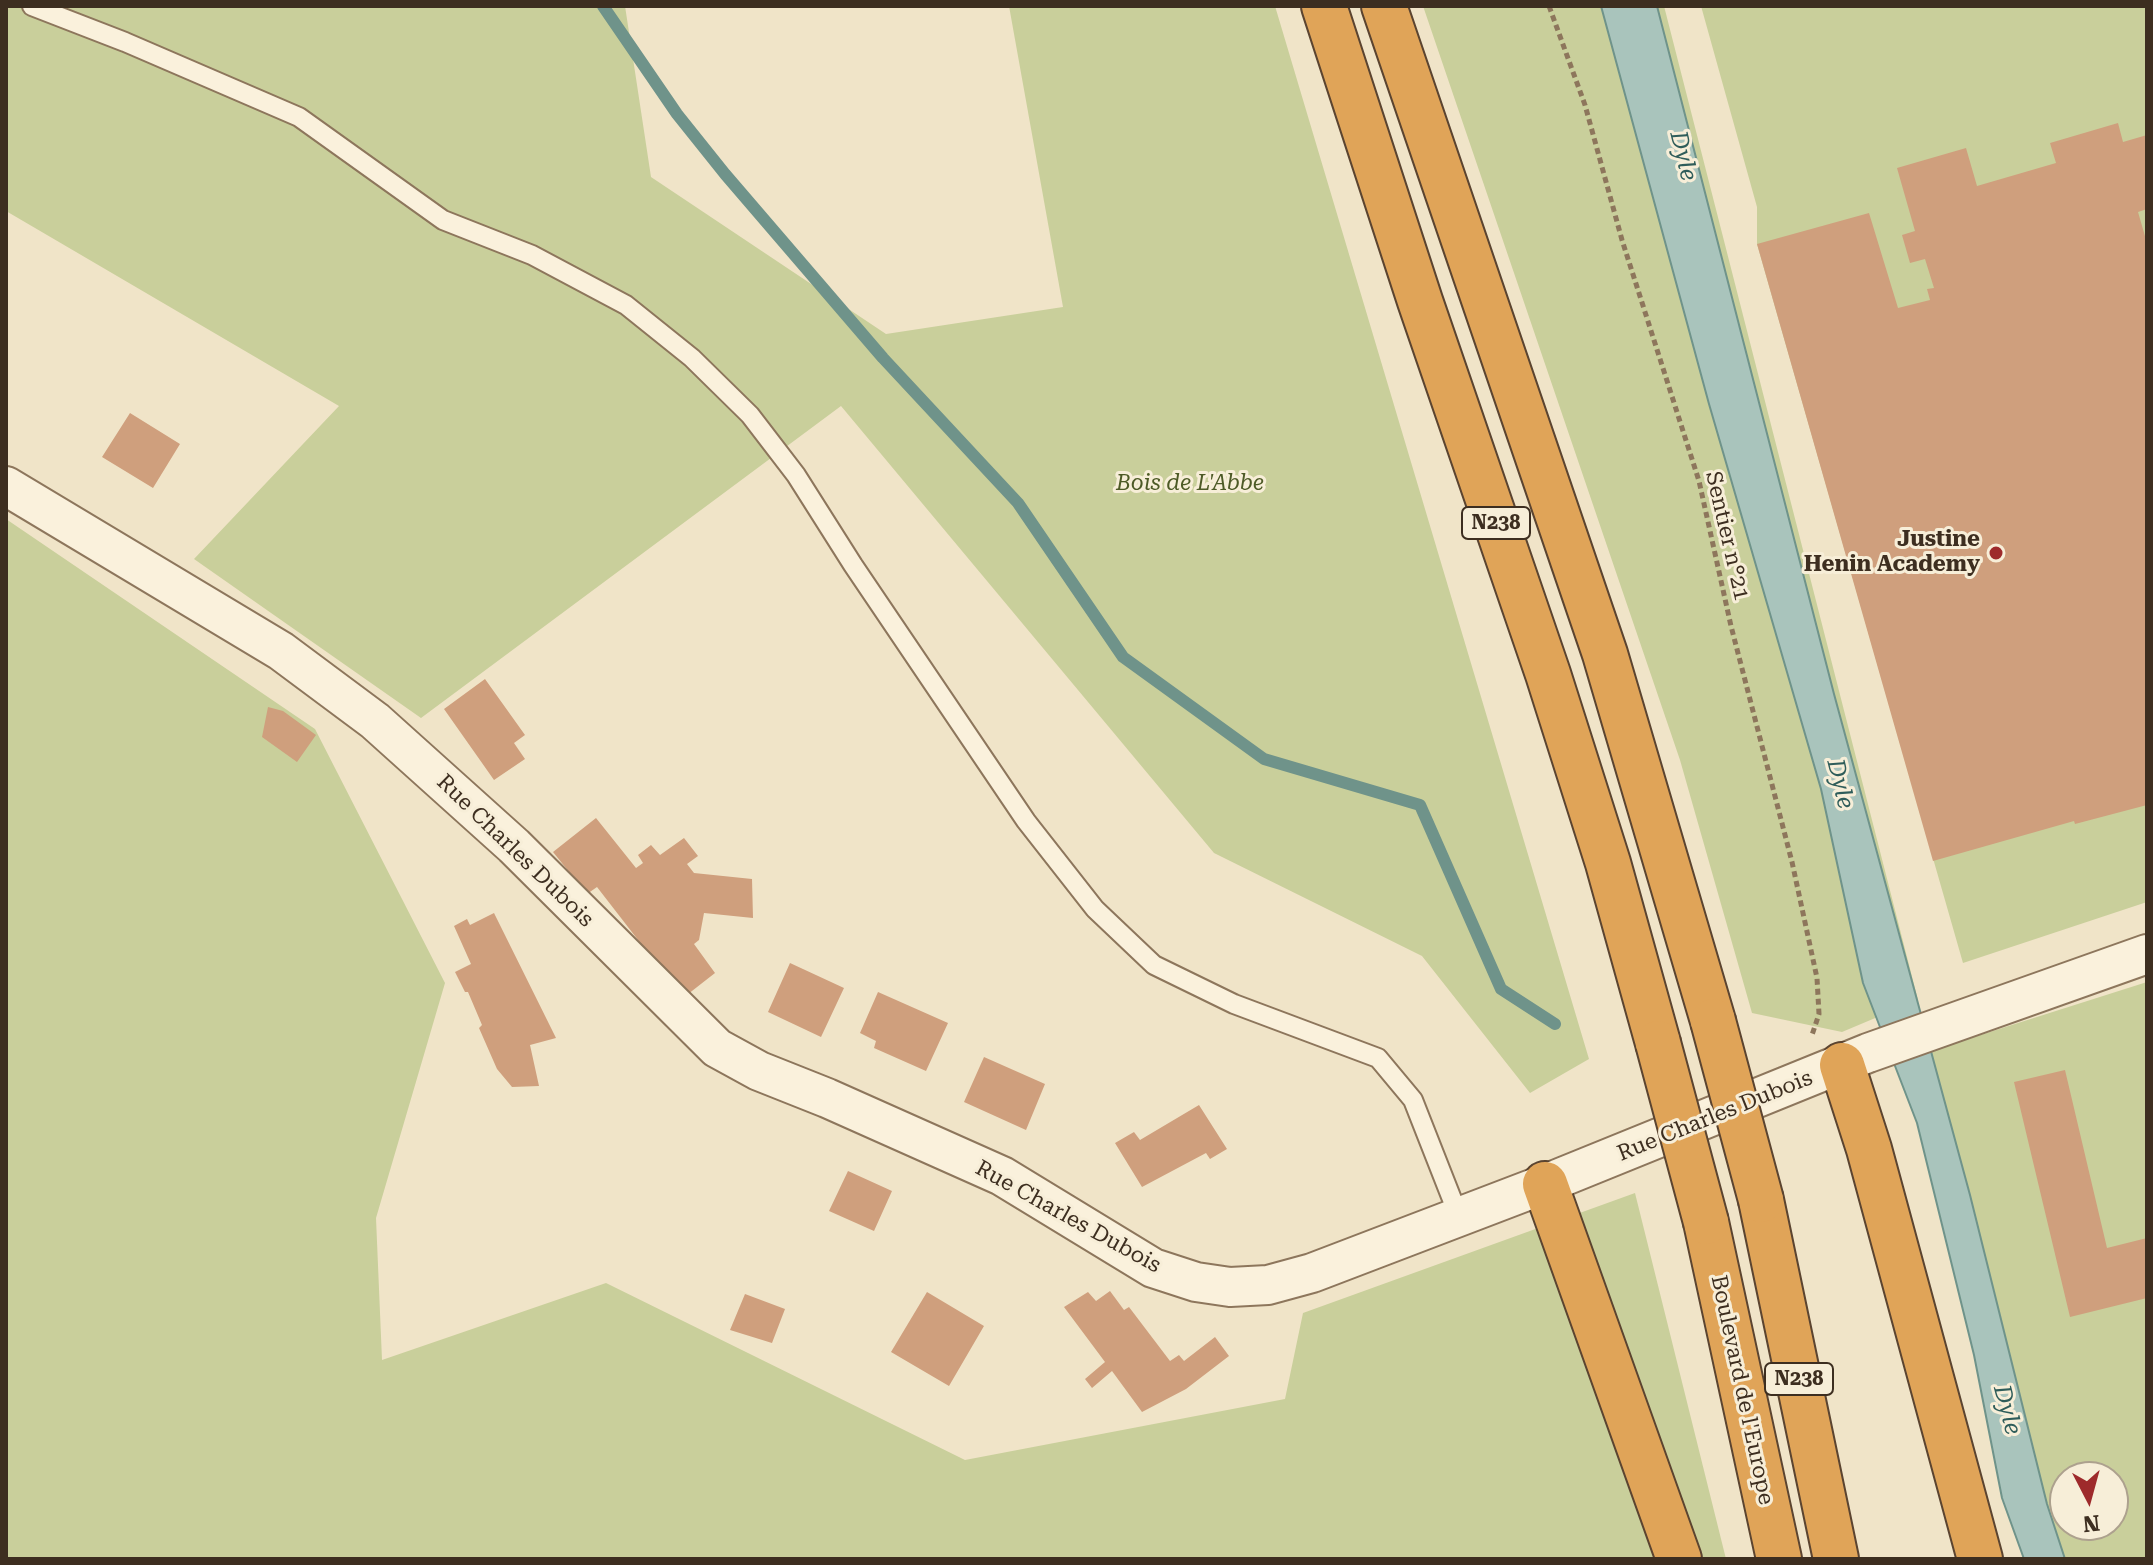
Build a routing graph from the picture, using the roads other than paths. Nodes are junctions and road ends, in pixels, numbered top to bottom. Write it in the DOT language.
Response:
graph roads {
  1 [pos="32,6"];
  2 [pos="1324,6"];
  3 [pos="1384,6"];
  4 [pos="6,486"];
  5 [pos="2147,954"];
  6 [pos="1855,1059"];
  7 [pos="1545,1184"];
  8 [pos="1459,1217"];
  9 [pos="1679,1559"];
  10 [pos="1779,1559"];
  11 [pos="1836,1559"];
  12 [pos="1980,1559"];
  1 -- 8 [label="lane"];
  2 -- 10 [label="highway, Boulevard de l'Europe / N238, bridge"];
  3 -- 11 [label="highway, N238, bridge"];
  4 -- 8 [label="street, Rue Charles Dubois"];
  5 -- 6 [label="street, Rue Charles Dubois"];
  6 -- 7 [label="street, Rue Charles Dubois"];
  6 -- 12 [label="highway"];
  7 -- 8 [label="street, Rue Charles Dubois"];
  7 -- 9 [label="highway"];
}
